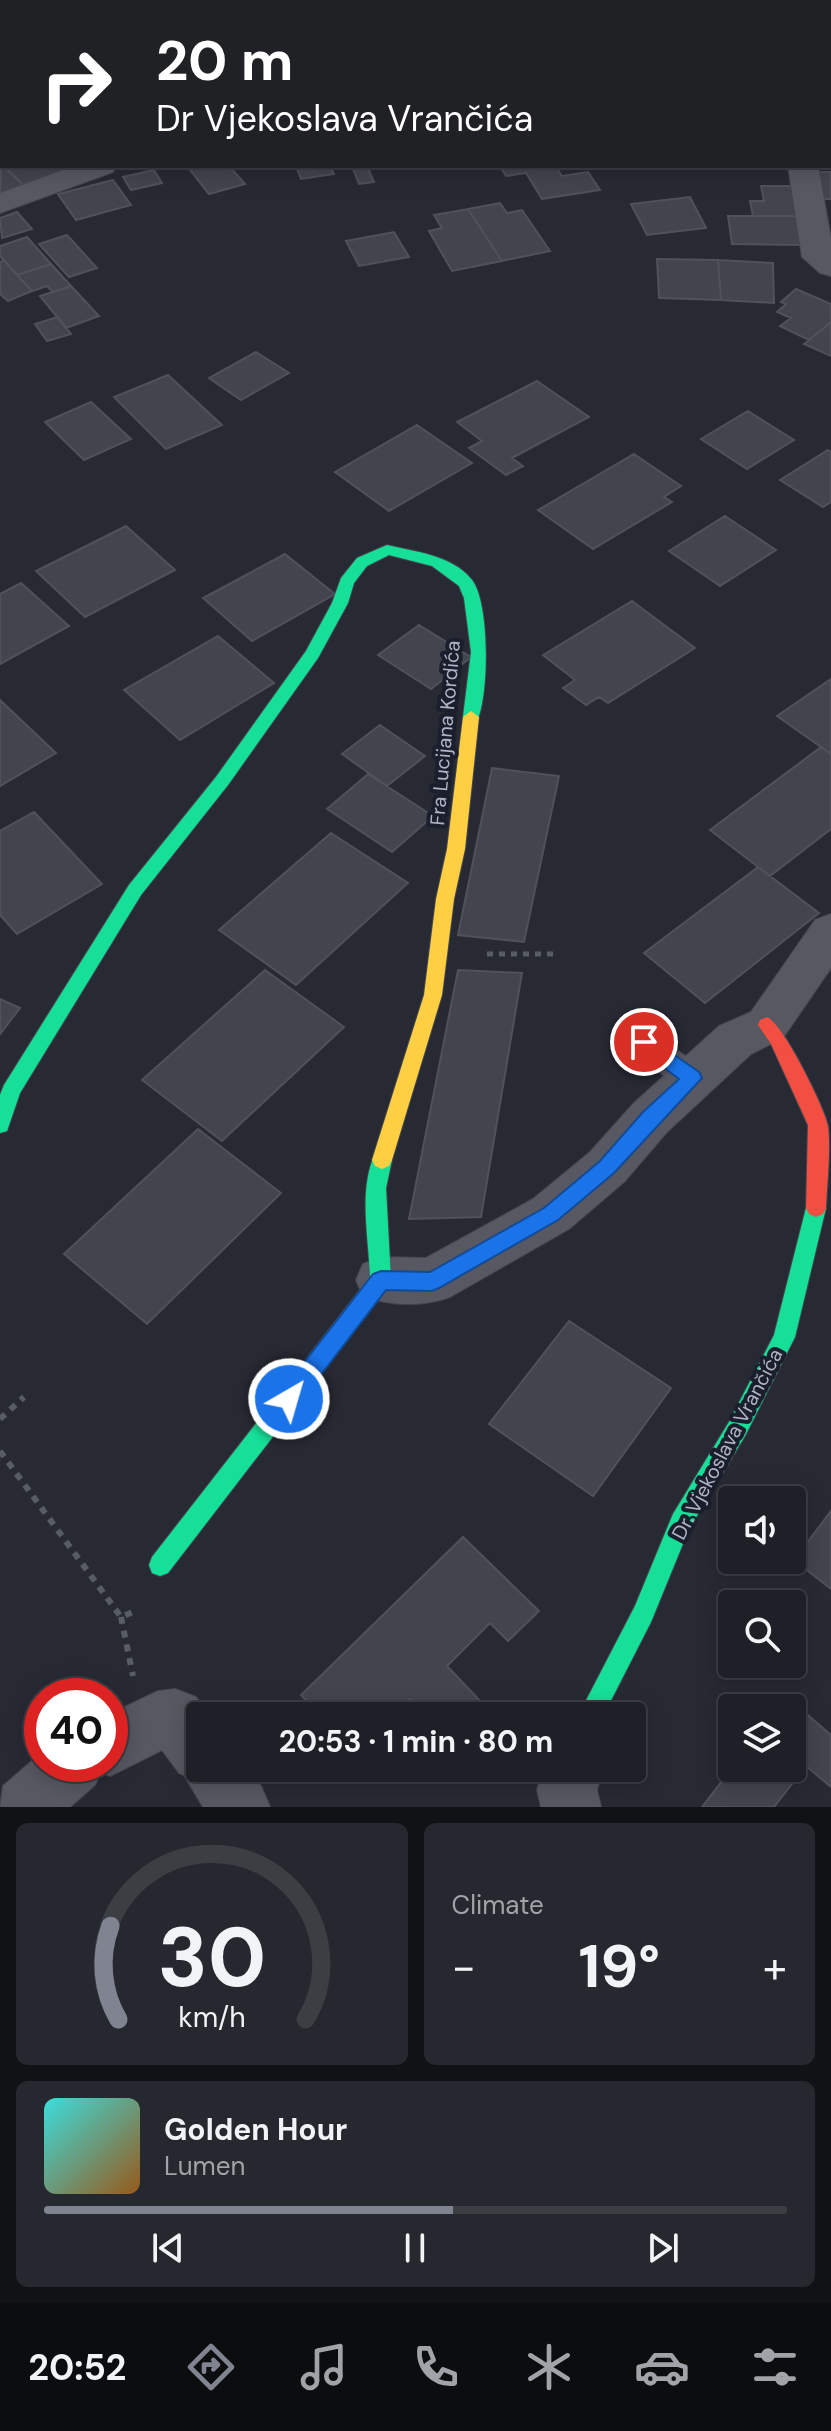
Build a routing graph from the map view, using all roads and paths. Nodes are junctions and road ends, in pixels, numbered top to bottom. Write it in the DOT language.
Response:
graph roads {
  1 [pos="97,168"];
  2 [pos="803,168"];
  3 [pos="0,204"];
  4 [pos="831,266"];
  5 [pos="831,932"];
  6 [pos="438,954"];
  7 [pos="558,954"];
  8 [pos="767,1025"];
  9 [pos="644,1042"];
  10 [pos="692,1078"];
  11 [pos="0,1125"];
  12 [pos="381,1280"];
  13 [pos="24,1397"];
  14 [pos="0,1419"];
  15 [pos="0,1451"];
  16 [pos="160,1565"];
  17 [pos="596,1702"];
  18 [pos="186,1733"];
  19 [pos="128,1736"];
  20 [pos="53,1782"];
  21 [pos="221,1782"];
  22 [pos="569,1782"];
  23 [pos="24,1807"];
  24 [pos="240,1807"];
  25 [pos="571,1807"];
  1 -- 3 [label="street"];
  2 -- 4 [label="street"];
  5 -- 8 [label="street"];
  6 -- 7 [label="path"];
  6 -- 11 [label="street, Fra Lucijana Kordića"];
  6 -- 12 [label="street, Fra Lucijana Kordića"];
  8 -- 10 [label="street"];
  8 -- 17 [label="street, Dr. Vjekoslava Vrančića"];
  9 -- 10 [label="lane"];
  10 -- 12 [label="street"];
  12 -- 16 [label="street"];
  13 -- 14 [label="path"];
  15 -- 16 [label="path"];
  18 -- 19 [label="street"];
  20 -- 23 [label="street"];
  21 -- 24 [label="street"];
  22 -- 25 [label="street"];
}
